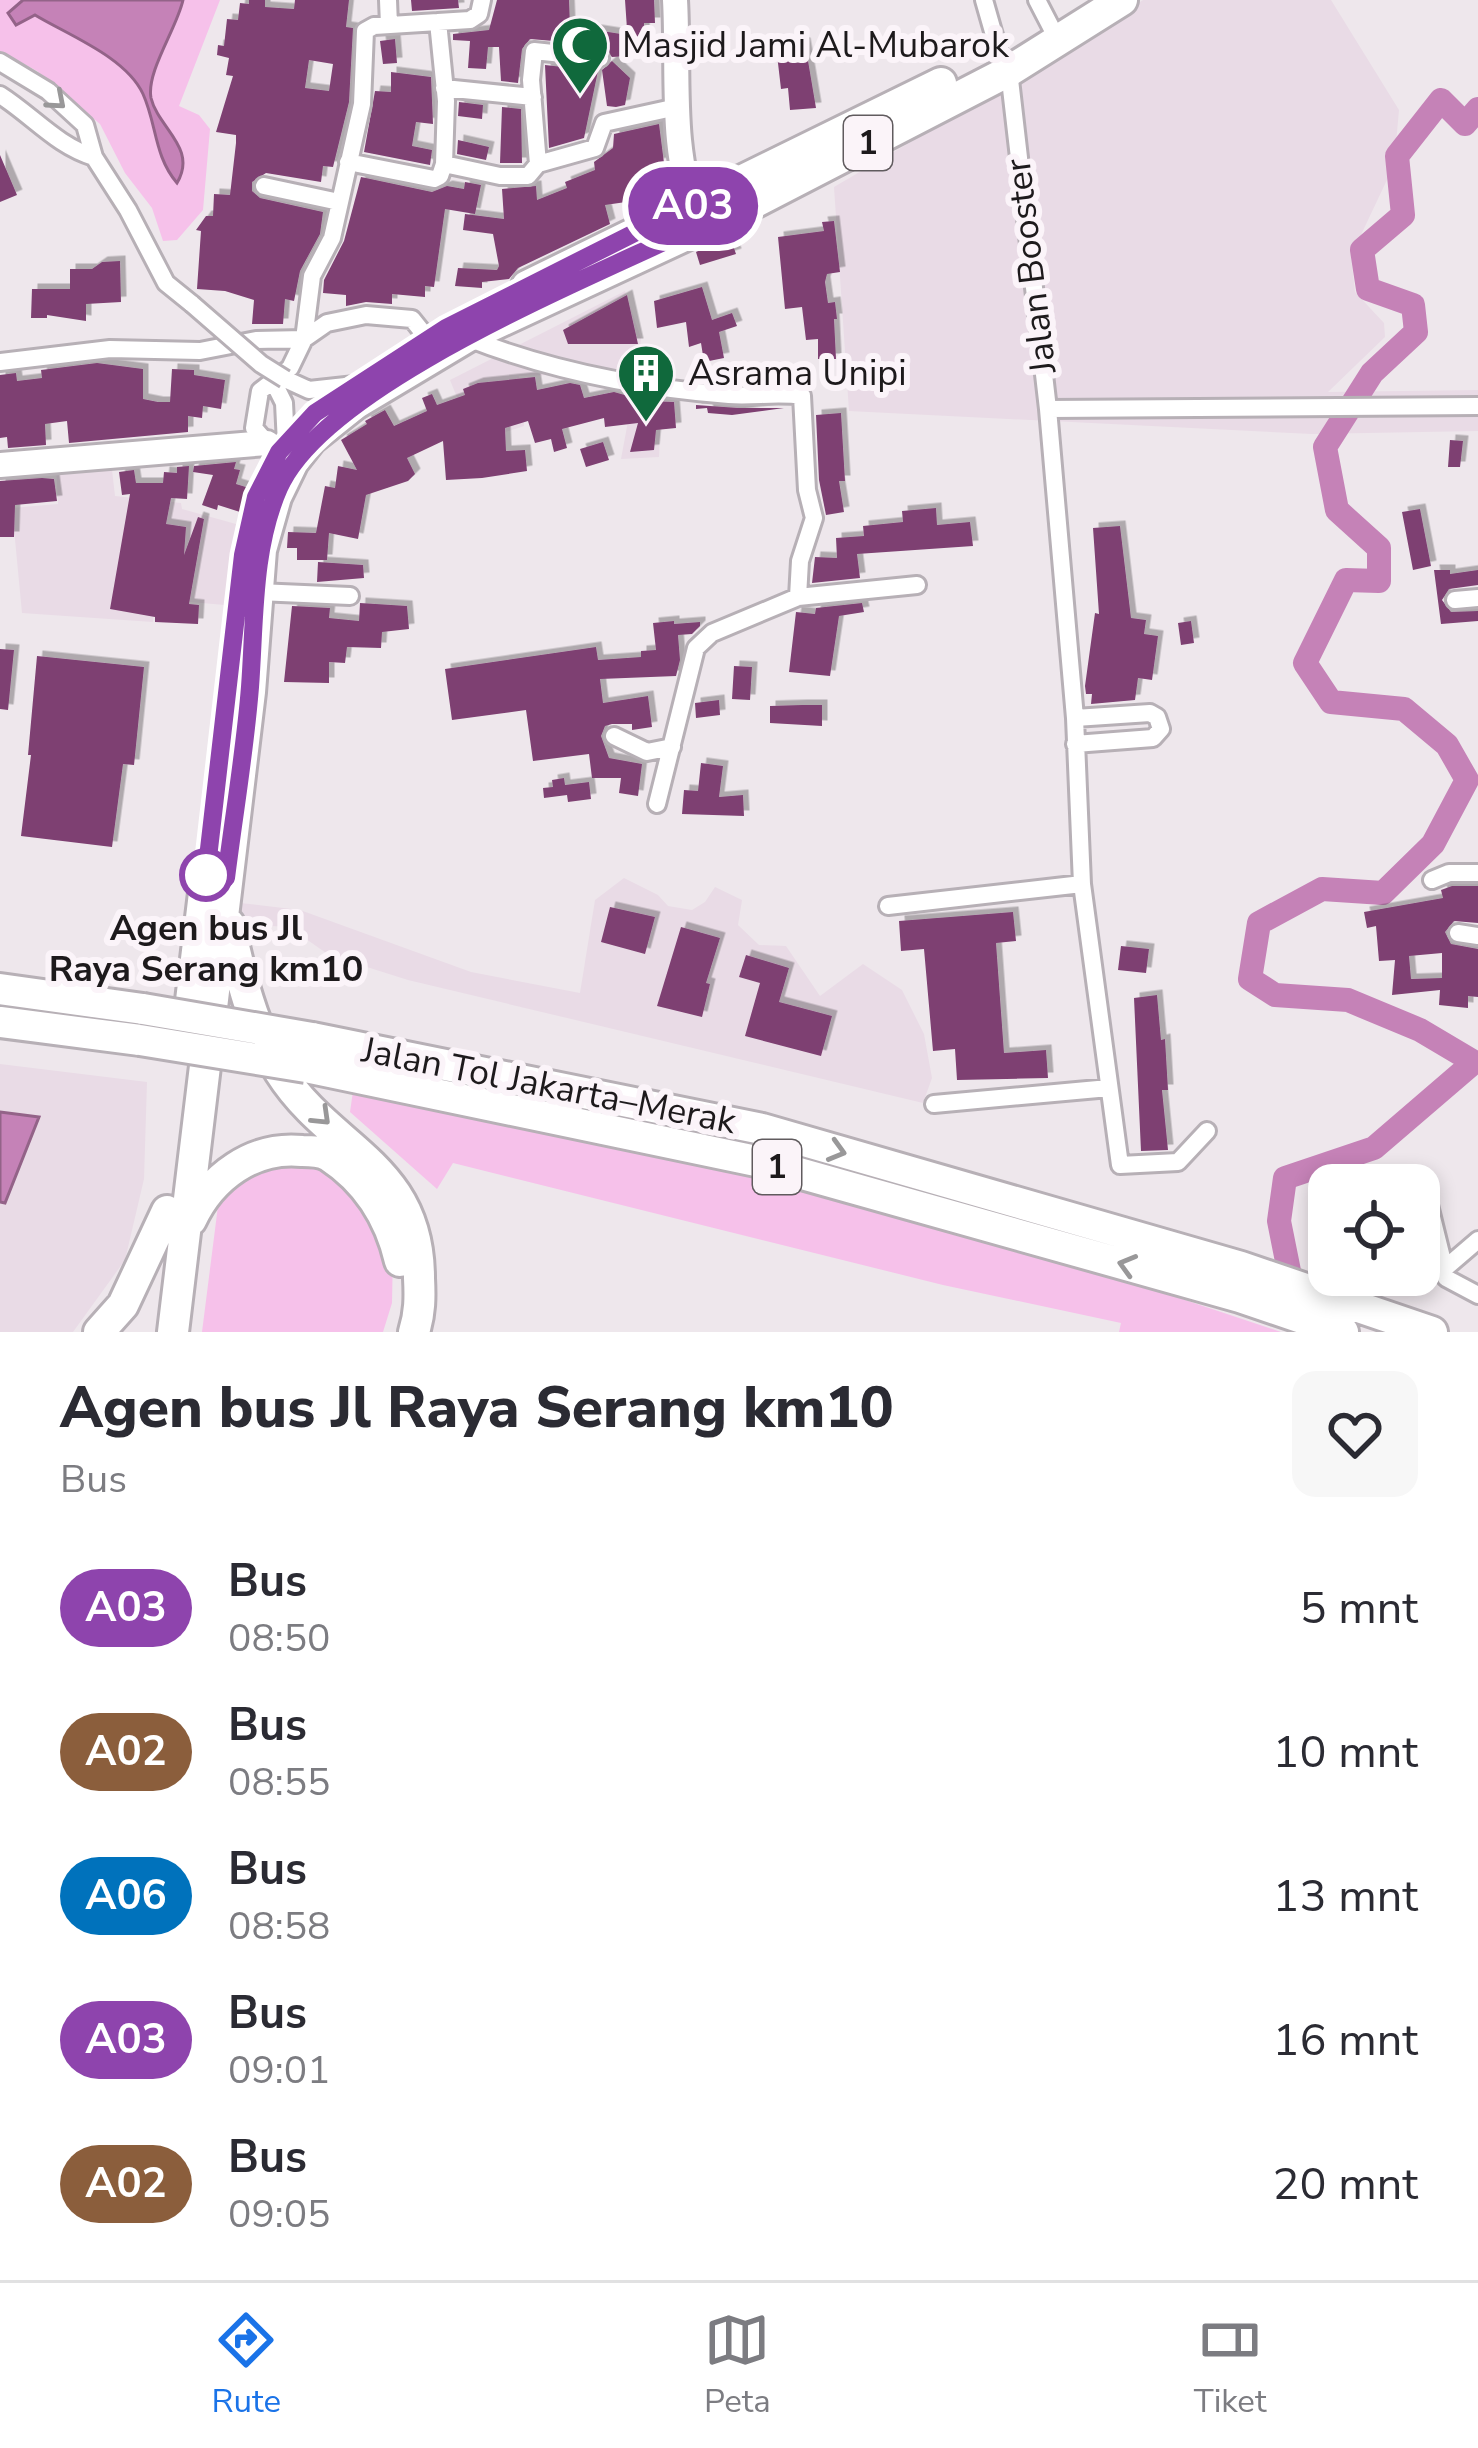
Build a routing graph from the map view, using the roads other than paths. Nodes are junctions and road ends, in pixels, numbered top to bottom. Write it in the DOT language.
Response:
graph roads {
  1 [pos="388,0"];
  2 [pos="482,0"];
  3 [pos="675,0"];
  4 [pos="984,0"];
  5 [pos="1101,0"];
  6 [pos="1122,0"];
  7 [pos="1037,1"];
  8 [pos="438,22"];
  9 [pos="388,25"];
  10 [pos="1052,29"];
  11 [pos="600,58"];
  12 [pos="0,62"];
  13 [pos="1003,76"];
  14 [pos="444,88"];
  15 [pos="0,94"];
  16 [pos="533,97"];
  17 [pos="676,106"];
  18 [pos="94,157"];
  19 [pos="348,162"];
  20 [pos="444,164"];
  21 [pos="538,164"];
  22 [pos="263,186"];
  23 [pos="339,202"];
  24 [pos="696,215"];
  25 [pos="467,337"];
  26 [pos="304,339"];
  27 [pos="428,339"];
  28 [pos="0,362"];
  29 [pos="280,383"];
  30 [pos="355,385"];
  31 [pos="1478,406"];
  32 [pos="1048,409"];
  33 [pos="281,450"];
  34 [pos="0,465"];
  35 [pos="917,585"];
  36 [pos="258,592"];
  37 [pos="350,596"];
  38 [pos="798,597"];
  39 [pos="1478,598"];
  40 [pos="1455,599"];
  41 [pos="1075,718"];
  42 [pos="614,736"];
  43 [pos="1075,744"];
  44 [pos="672,747"];
  45 [pos="657,804"];
  46 [pos="1478,873"];
  47 [pos="1432,880"];
  48 [pos="1082,884"];
  49 [pos="219,885"];
  50 [pos="888,906"];
  51 [pos="1458,933"];
  52 [pos="1478,936"];
  53 [pos="0,988"];
  54 [pos="0,1025"];
  55 [pos="309,1052"];
  56 [pos="1109,1088"];
  57 [pos="934,1104"];
  58 [pos="1207,1131"];
  59 [pos="176,1223"];
  60 [pos="1478,1240"];
  61 [pos="1440,1249"];
  62 [pos="1444,1266"];
  63 [pos="1478,1295"];
  64 [pos="1335,1319"];
  65 [pos="99,1332"];
  66 [pos="154,1332"];
  67 [pos="173,1332"];
  68 [pos="396,1332"];
  69 [pos="414,1332"];
  70 [pos="1432,1332"];
  1 -- 9 [label="street"];
  2 -- 8 [label="street"];
  3 -- 17 [label="street"];
  4 -- 13 [label="street, Jalan Booster"];
  5 -- 10 [label="highway, 1"];
  6 -- 13 [label="highway, 1"];
  7 -- 10 [label="street"];
  8 -- 9 [label="street"];
  8 -- 14 [label="street"];
  9 -- 19 [label="street"];
  10 -- 13 [label="highway, 1"];
  11 -- 16 [label="street"];
  12 -- 18 [label="street, one-way"];
  13 -- 24 [label="highway, 1"];
  13 -- 32 [label="street, Jalan Booster"];
  14 -- 16 [label="street"];
  14 -- 20 [label="street"];
  15 -- 18 [label="street"];
  16 -- 21 [label="street"];
  17 -- 21 [label="street"];
  17 -- 24 [label="street"];
  18 -- 29 [label="street, bridge"];
  19 -- 20 [label="street"];
  19 -- 23 [label="street"];
  20 -- 21 [label="street"];
  22 -- 23 [label="street"];
  23 -- 26 [label="street"];
  24 -- 25 [label="highway, 1"];
  24 -- 27 [label="highway, 1"];
  25 -- 33 [label="highway, 1"];
  25 -- 38 [label="street"];
  26 -- 27 [label="street"];
  26 -- 28 [label="street"];
  26 -- 33 [label="street"];
  27 -- 30 [label="highway, 1"];
  29 -- 30 [label="street"];
  29 -- 33 [label="street"];
  30 -- 33 [label="highway, 1"];
  31 -- 32 [label="street, Jalan Booster"];
  32 -- 41 [label="street"];
  33 -- 34 [label="street"];
  33 -- 36 [label="highway, 1"];
  33 -- 49 [label="highway, 1"];
  35 -- 38 [label="street"];
  36 -- 37 [label="street"];
  36 -- 49 [label="highway, 1"];
  38 -- 44 [label="street"];
  39 -- 40 [label="street"];
  41 -- 43 [label="street"];
  41 -- 43 [label="street"];
  42 -- 44 [label="street"];
  43 -- 48 [label="street"];
  44 -- 45 [label="street"];
  46 -- 47 [label="street"];
  48 -- 50 [label="street"];
  48 -- 56 [label="street"];
  49 -- 59 [label="highway, 1"];
  49 -- 69 [label="highway, one-way"];
  51 -- 52 [label="street"];
  53 -- 55 [label="highway, Jalan Tol Jakarta–Merak / 1, bridge"];
  54 -- 55 [label="highway, Jalan Tol Jakarta–Merak / 1, bridge"];
  55 -- 64 [label="highway, Jalan Tol Jakarta–Merak / 1"];
  56 -- 57 [label="street"];
  56 -- 58 [label="street"];
  59 -- 65 [label="highway"];
  59 -- 66 [label="highway, 1"];
  59 -- 67 [label="highway, 1"];
  59 -- 68 [label="highway"];
  60 -- 62 [label="street"];
  61 -- 62 [label="street"];
  62 -- 63 [label="street"];
  64 -- 70 [label="highway, Jalan Tol Jakarta–Merak / 1"];
}
